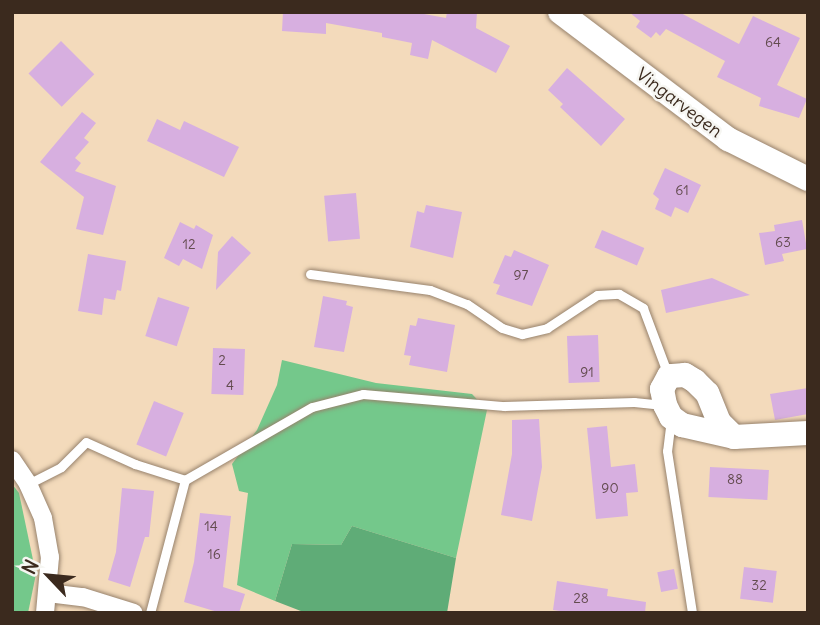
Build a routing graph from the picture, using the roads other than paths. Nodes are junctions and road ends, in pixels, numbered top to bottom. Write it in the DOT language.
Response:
graph roads {
  1 [pos="560,12"];
  2 [pos="808,179"];
  3 [pos="310,274"];
  4 [pos="669,376"];
  5 [pos="668,411"];
  6 [pos="808,433"];
  7 [pos="734,437"];
  8 [pos="12,460"];
  9 [pos="185,480"];
  10 [pos="28,484"];
  11 [pos="48,593"];
  12 [pos="45,613"];
  13 [pos="134,613"];
  14 [pos="150,613"];
  15 [pos="692,613"];
  1 -- 2 [label="street, Vingarvegen"];
  3 -- 4 [label="lane"];
  4 -- 5 [label="street"];
  4 -- 7 [label="street"];
  5 -- 7 [label="street"];
  5 -- 9 [label="lane"];
  5 -- 15 [label="lane"];
  6 -- 7 [label="street"];
  8 -- 10 [label="street"];
  9 -- 10 [label="lane"];
  9 -- 14 [label="lane"];
  10 -- 11 [label="street"];
  11 -- 12 [label="street"];
  11 -- 13 [label="street"];
}
